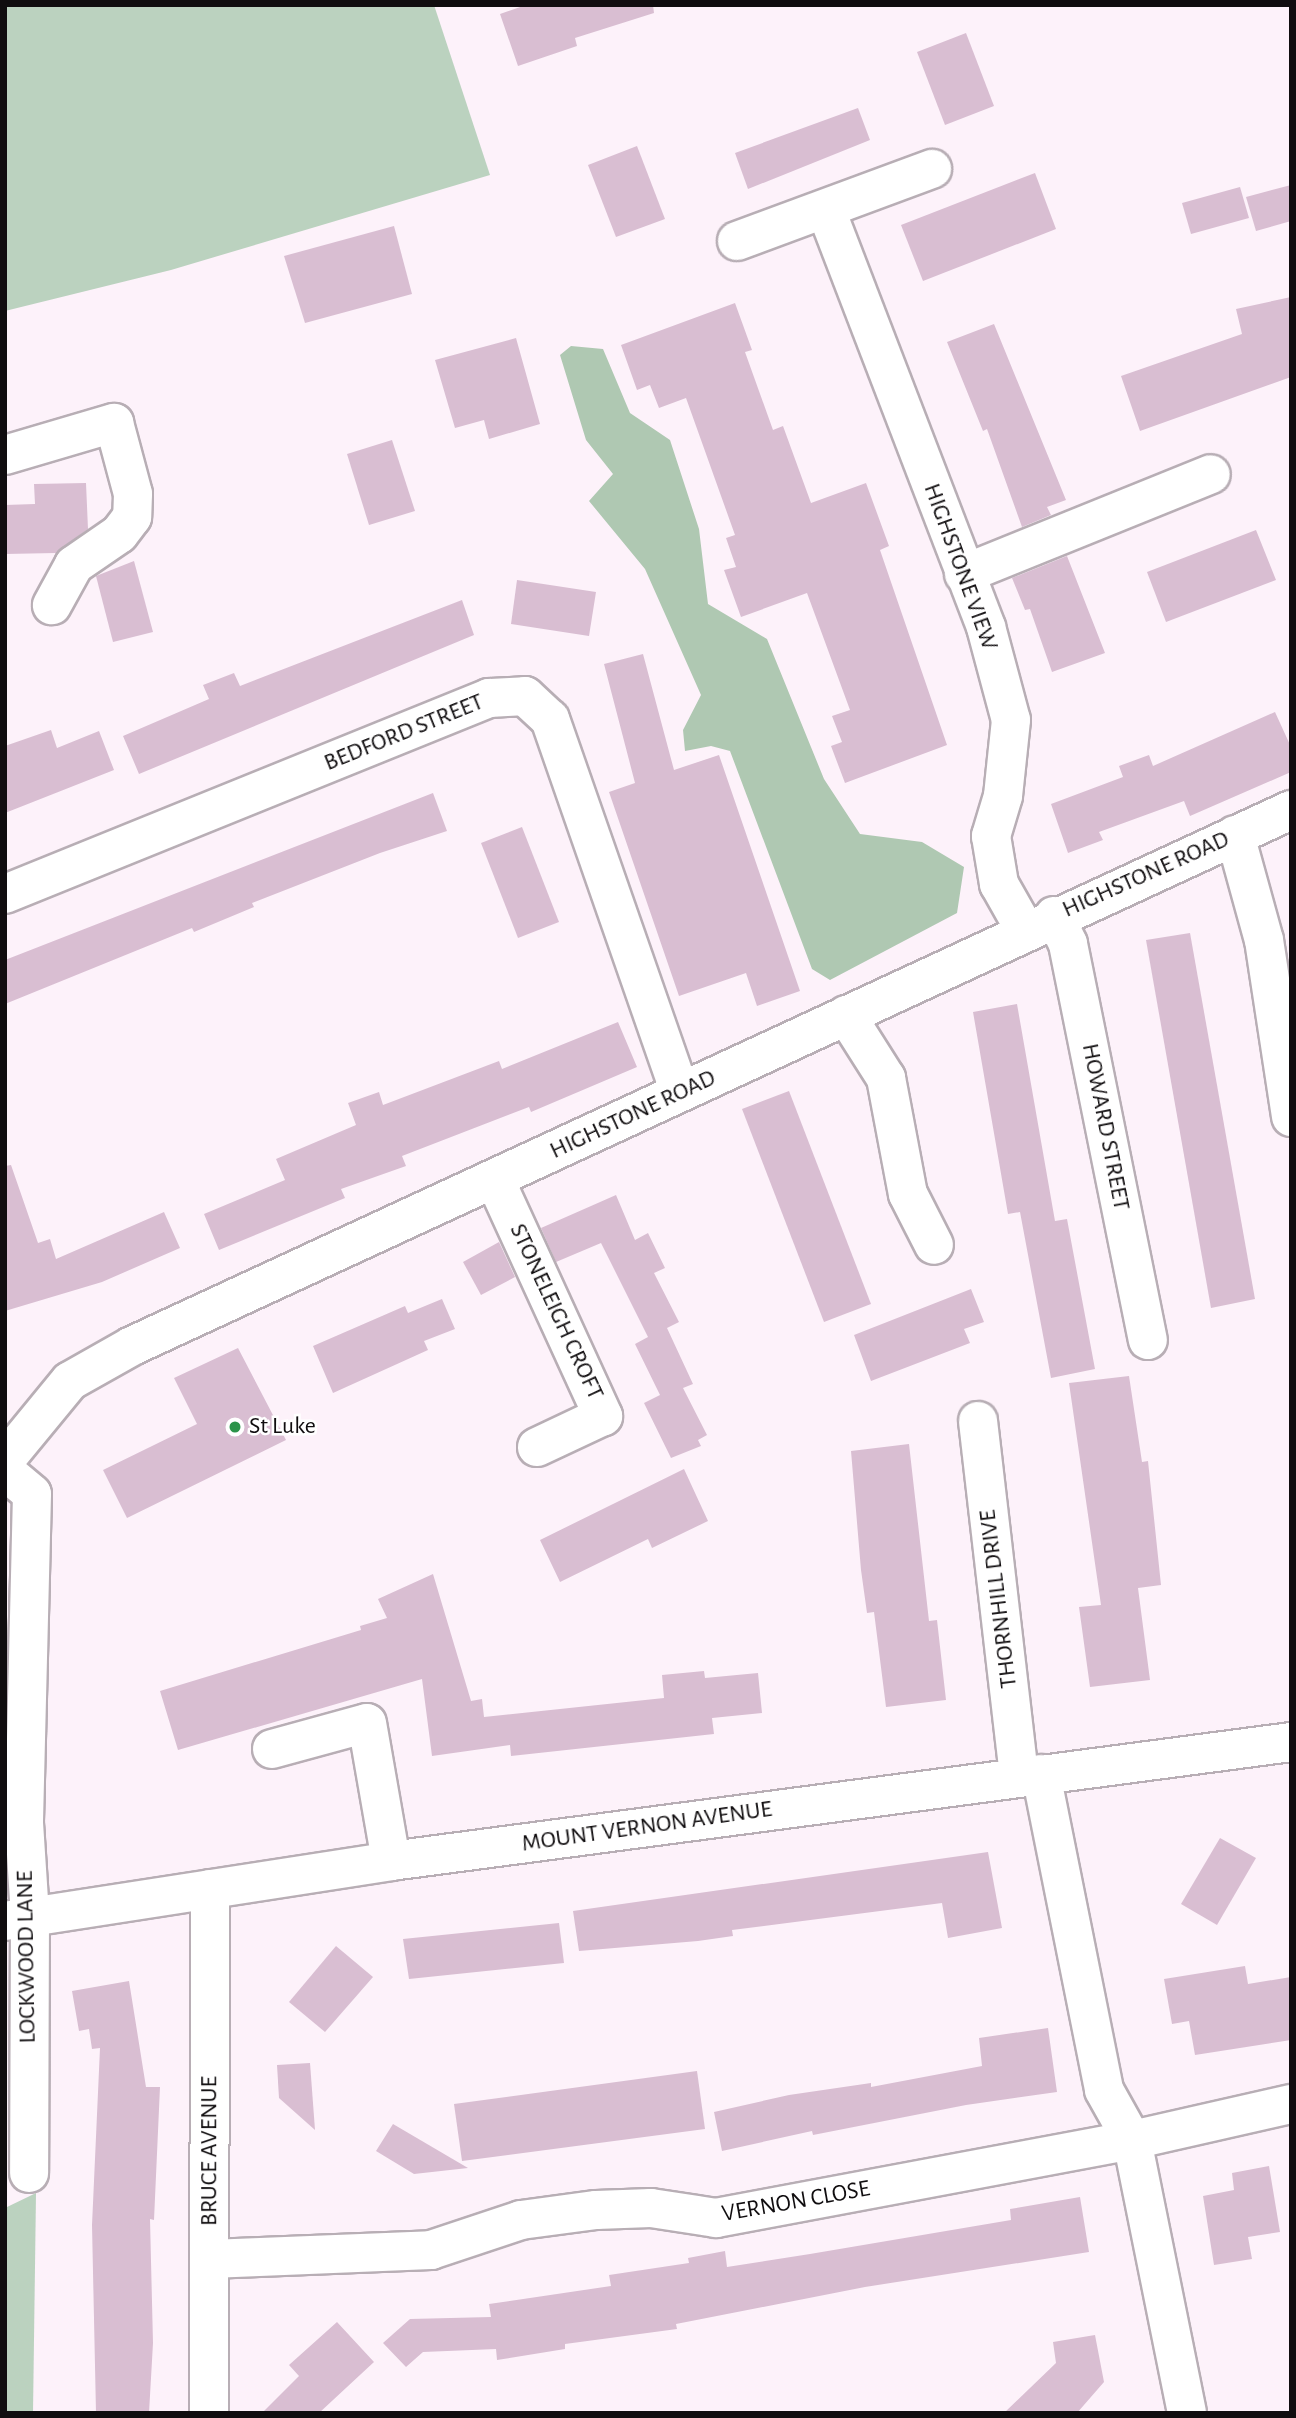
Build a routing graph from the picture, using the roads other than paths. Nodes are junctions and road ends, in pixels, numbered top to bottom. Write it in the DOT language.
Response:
graph roads {
  1 [pos="932,169"];
  2 [pos="825,210"];
  3 [pos="737,241"];
  4 [pos="5,455"];
  5 [pos="1211,474"];
  6 [pos="964,573"];
  7 [pos="52,605"];
  8 [pos="1291,810"];
  9 [pos="1236,835"];
  10 [pos="5,894"];
  11 [pos="1039,923"];
  12 [pos="846,1015"];
  13 [pos="680,1092"];
  14 [pos="1291,1117"];
  15 [pos="495,1180"];
  16 [pos="934,1244"];
  17 [pos="1148,1340"];
  18 [pos="978,1421"];
  19 [pos="537,1447"];
  20 [pos="8,1452"];
  21 [pos="17,1643"];
  22 [pos="1291,1742"];
  23 [pos="272,1749"];
  24 [pos="1030,1776"];
  25 [pos="391,1861"];
  26 [pos="210,1889"];
  27 [pos="18,1919"];
  28 [pos="1291,2104"];
  29 [pos="1132,2140"];
  30 [pos="29,2174"];
  31 [pos="210,2259"];
  32 [pos="209,2413"];
  33 [pos="1186,2413"];
  1 -- 2 [label="street"];
  2 -- 3 [label="street"];
  2 -- 6 [label="street, HIGHSTONE VIEW"];
  4 -- 7 [label="street"];
  5 -- 6 [label="street"];
  6 -- 11 [label="street, HIGHSTONE VIEW"];
  8 -- 9 [label="street, HIGHSTONE ROAD"];
  9 -- 11 [label="street, HIGHSTONE ROAD"];
  9 -- 14 [label="street"];
  10 -- 13 [label="street, BEDFORD STREET"];
  11 -- 12 [label="street, HIGHSTONE ROAD"];
  11 -- 17 [label="street, HOWARD STREET"];
  12 -- 13 [label="street, HIGHSTONE ROAD"];
  12 -- 16 [label="street"];
  13 -- 15 [label="street, HIGHSTONE ROAD"];
  15 -- 19 [label="street, STONELEIGH CROFT"];
  15 -- 20 [label="street, HIGHSTONE ROAD"];
  18 -- 24 [label="street, THORNHILL DRIVE"];
  20 -- 21 [label="street, LOCKWOOD LANE"];
  21 -- 27 [label="street, LOCKWOOD LANE"];
  22 -- 24 [label="street, MOUNT VERNON AVENUE"];
  23 -- 25 [label="street"];
  24 -- 25 [label="street, MOUNT VERNON AVENUE"];
  24 -- 29 [label="street"];
  25 -- 26 [label="street, MOUNT VERNON AVENUE"];
  26 -- 27 [label="street, MOUNT VERNON AVENUE"];
  26 -- 31 [label="street, BRUCE AVENUE"];
  27 -- 30 [label="street, LOCKWOOD LANE"];
  28 -- 29 [label="street, VERNON CLOSE"];
  29 -- 31 [label="street, VERNON CLOSE"];
  29 -- 33 [label="street"];
  31 -- 32 [label="street, BRUCE AVENUE"];
}
